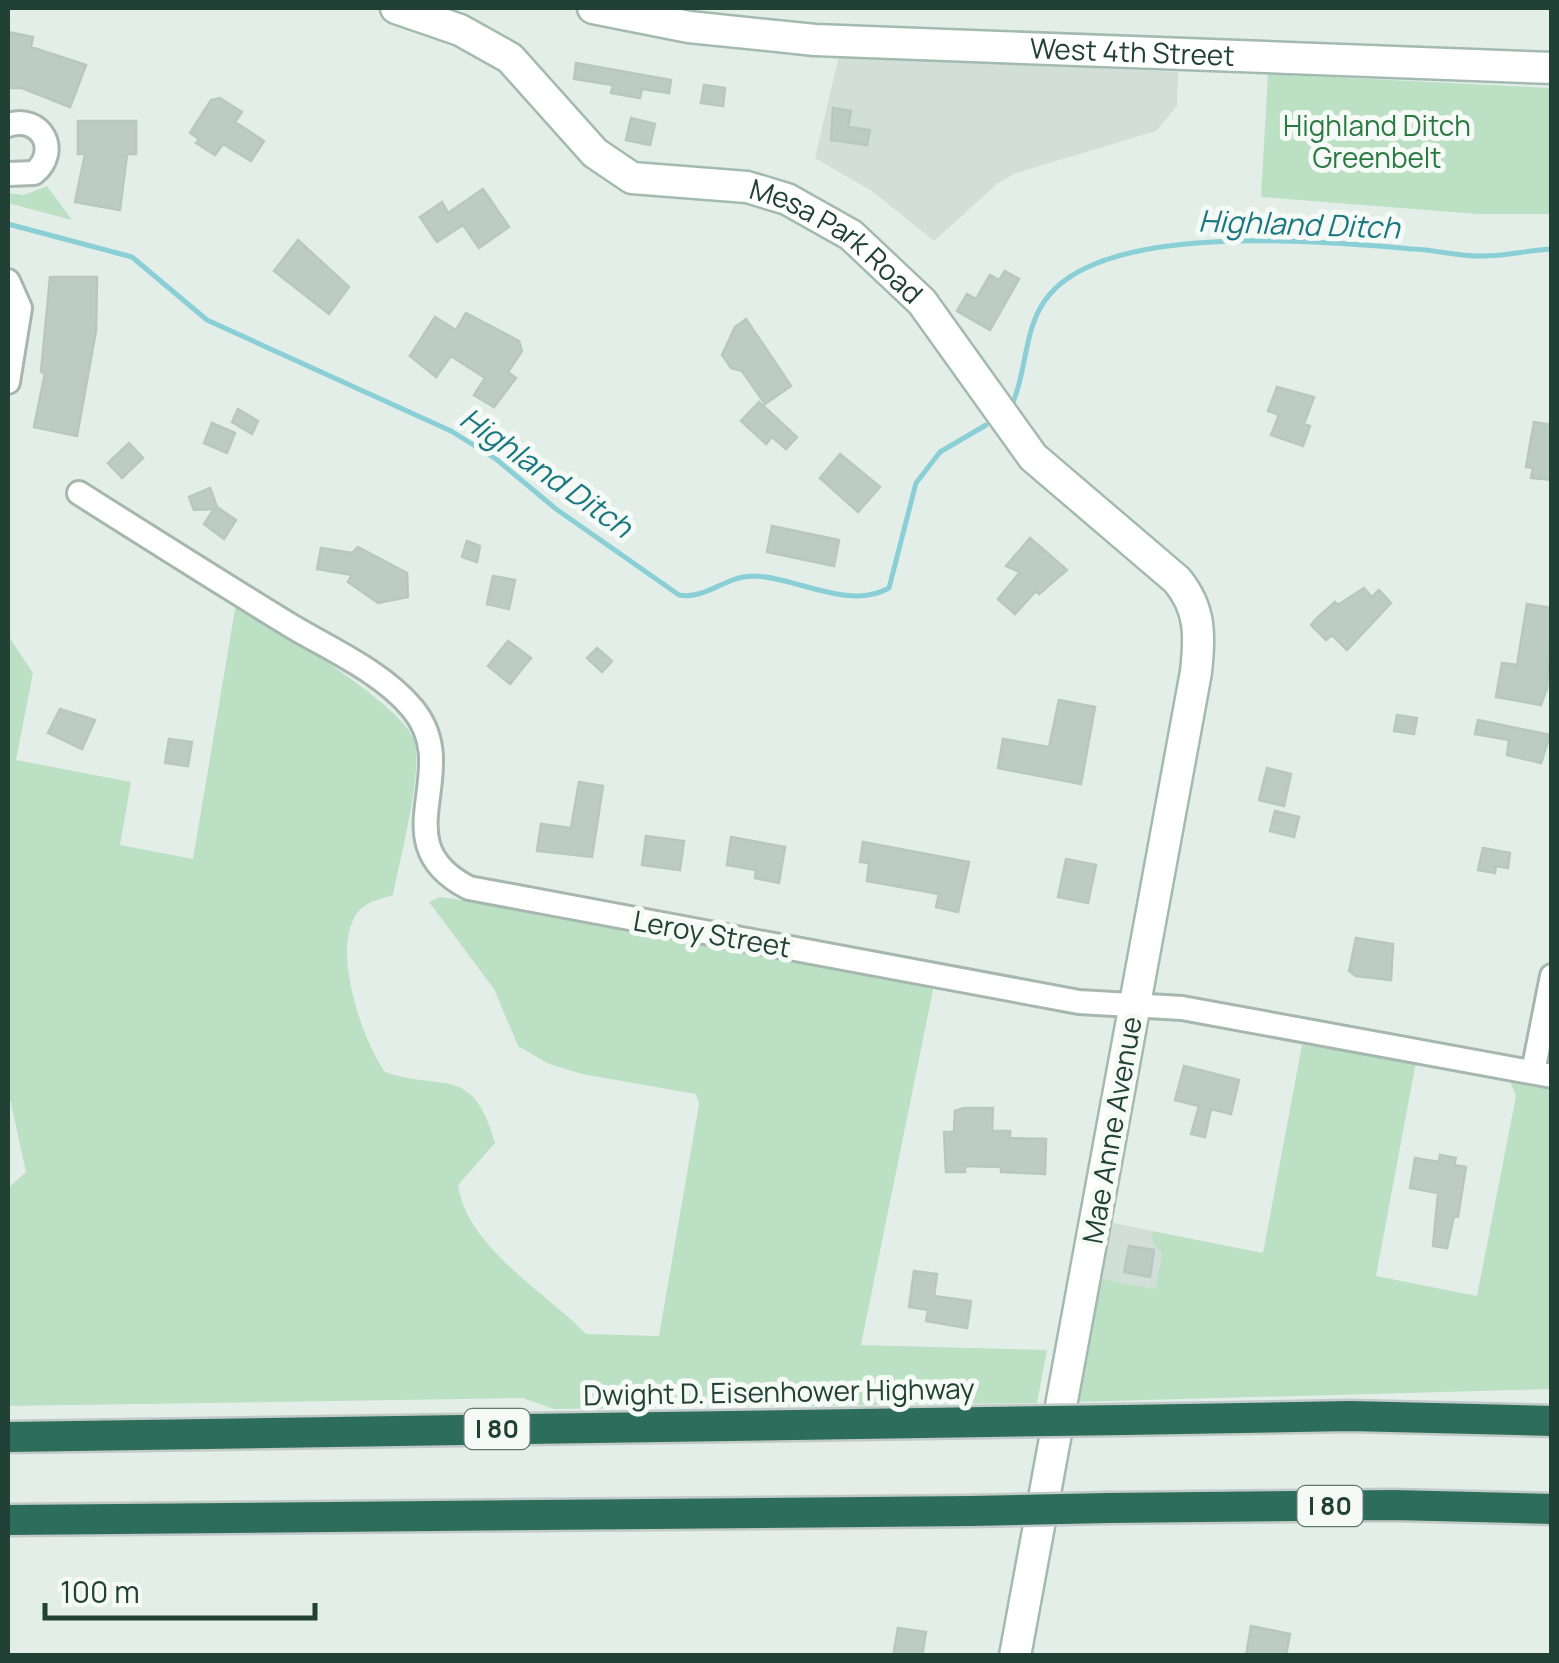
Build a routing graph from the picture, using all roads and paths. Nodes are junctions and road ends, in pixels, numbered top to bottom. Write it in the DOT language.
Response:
graph roads {
  1 [pos="396,8"];
  2 [pos="592,8"];
  3 [pos="678,8"];
  4 [pos="716,26"];
  5 [pos="1552,68"];
  6 [pos="8,125"];
  7 [pos="8,174"];
  8 [pos="8,281"];
  9 [pos="8,382"];
  10 [pos="80,493"];
  11 [pos="1194,605"];
  12 [pos="1552,976"];
  13 [pos="1134,1004"];
  14 [pos="1542,1074"];
  15 [pos="1552,1421"];
  16 [pos="8,1436"];
  17 [pos="1552,1509"];
  18 [pos="8,1520"];
  19 [pos="1015,1656"];
  1 -- 11 [label="street, Mesa Park Road"];
  2 -- 4 [label="street, West 4th Street"];
  3 -- 4 [label="street, West 4th Street"];
  4 -- 5 [label="street, West 4th Street"];
  6 -- 7 [label="street"];
  8 -- 9 [label="street"];
  10 -- 13 [label="street, Leroy Street"];
  11 -- 13 [label="street, Mae Anne Avenue"];
  12 -- 14 [label="street"];
  13 -- 14 [label="street, Leroy Street"];
  13 -- 19 [label="street, Mae Anne Avenue"];
  15 -- 16 [label="highway, Dwight D. Eisenhower Highway / I 80, bridge"];
  17 -- 18 [label="highway, I 80, bridge"];
}
